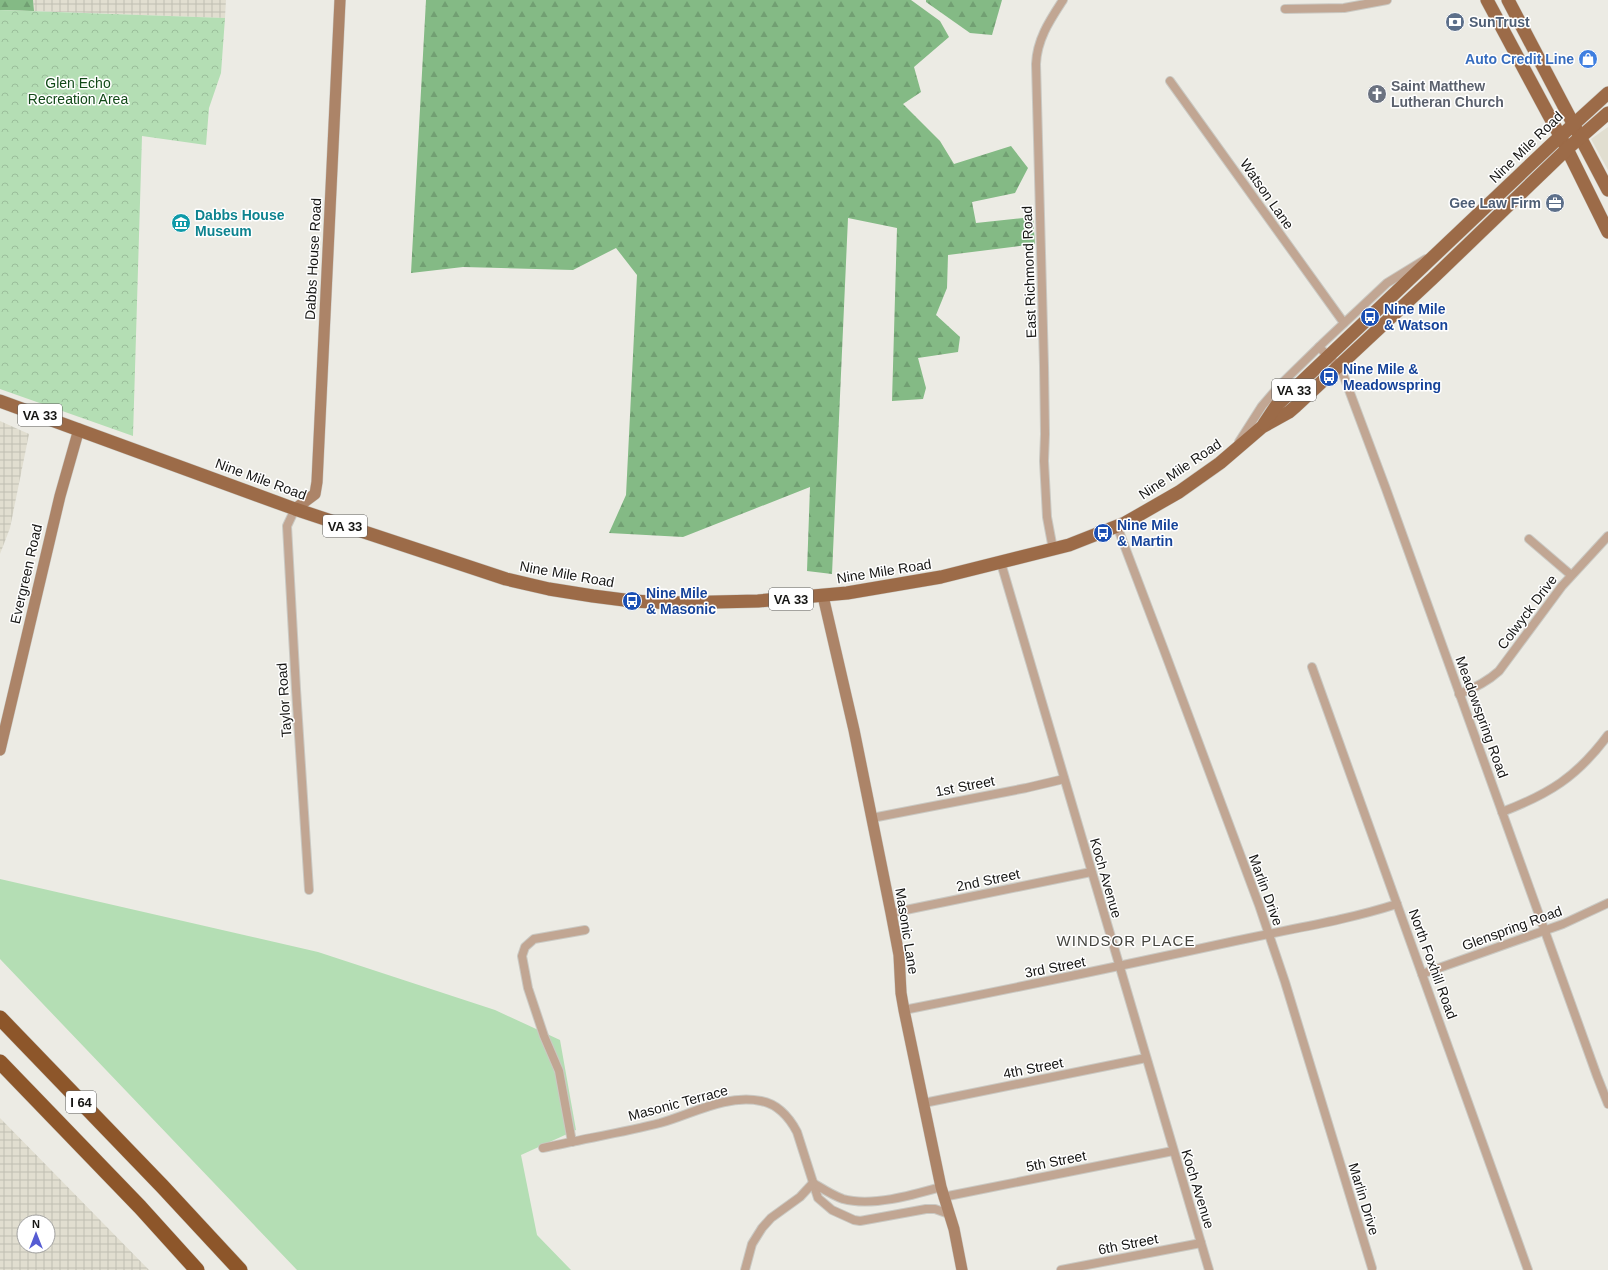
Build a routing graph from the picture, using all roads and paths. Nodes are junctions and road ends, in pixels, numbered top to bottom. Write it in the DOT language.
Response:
graph roads {
  1 [pos="340,0"];
  2 [pos="1062,0"];
  3 [pos="1387,0"];
  4 [pos="1488,0"];
  5 [pos="1508,0"];
  6 [pos="1285,9"];
  7 [pos="1170,81"];
  8 [pos="1608,93"];
  9 [pos="1608,113"];
  10 [pos="1573,124"];
  11 [pos="1560,137"];
  12 [pos="1580,137"];
  13 [pos="1567,149"];
  14 [pos="1608,190"];
  15 [pos="1608,232"];
  16 [pos="1438,254"];
  17 [pos="1344,323"];
  18 [pos="1319,347"];
  19 [pos="1329,357"];
  20 [pos="1339,367"];
  21 [pos="0,401"];
  22 [pos="1262,427"];
  23 [pos="79,429"];
  24 [pos="1234,452"];
  25 [pos="295,509"];
  26 [pos="1117,526"];
  27 [pos="1608,536"];
  28 [pos="1529,538"];
  29 [pos="1052,549"];
  30 [pos="1001,563"];
  31 [pos="1572,575"];
  32 [pos="823,596"];
  33 [pos="1312,668"];
  34 [pos="1459,694"];
  35 [pos="1608,735"];
  36 [pos="0,750"];
  37 [pos="1064,779"];
  38 [pos="1502,812"];
  39 [pos="872,818"];
  40 [pos="1091,872"];
  41 [pos="309,890"];
  42 [pos="1608,903"];
  43 [pos="1397,904"];
  44 [pos="890,913"];
  45 [pos="585,930"];
  46 [pos="1544,930"];
  47 [pos="1268,934"];
  48 [pos="1119,966"];
  49 [pos="1422,974"];
  50 [pos="904,1010"];
  51 [pos="0,1018"];
  52 [pos="1146,1058"];
  53 [pos="0,1062"];
  54 [pos="1606,1092"];
  55 [pos="924,1103"];
  56 [pos="1608,1104"];
  57 [pos="572,1142"];
  58 [pos="543,1148"];
  59 [pos="1174,1151"];
  60 [pos="813,1183"];
  61 [pos="942,1192"];
  62 [pos="949,1214"];
  63 [pos="1201,1243"];
  64 [pos="1372,1268"];
  65 [pos="198,1270"];
  66 [pos="240,1270"];
  67 [pos="745,1270"];
  68 [pos="962,1270"];
  69 [pos="1061,1270"];
  70 [pos="1209,1270"];
  71 [pos="1528,1270"];
  1 -- 25 [label="street, Dabbs House Road"];
  2 -- 29 [label="street, East Richmond Road"];
  3 -- 6 [label="street"];
  4 -- 11 [label="main road"];
  5 -- 10 [label="main road"];
  7 -- 17 [label="street, Watson Lane"];
  8 -- 10 [label="main road, Nine Mile Road / VA 33"];
  9 -- 12 [label="main road, Nine Mile Road / VA 33"];
  10 -- 11 [label="main road, Nine Mile Road / VA 33"];
  10 -- 12 [label="main road"];
  11 -- 13 [label="main road"];
  11 -- 16 [label="main road, Nine Mile Road / VA 33"];
  12 -- 13 [label="main road, Nine Mile Road / VA 33"];
  12 -- 14 [label="main road"];
  13 -- 15 [label="main road"];
  13 -- 20 [label="main road, Nine Mile Road / VA 33"];
  16 -- 17 [label="street"];
  16 -- 19 [label="main road, Nine Mile Road / VA 33"];
  17 -- 18 [label="street"];
  18 -- 19 [label="street, Meadowspring Road"];
  18 -- 24 [label="street"];
  19 -- 20 [label="street, Meadowspring Road"];
  19 -- 22 [label="main road, Nine Mile Road / VA 33"];
  20 -- 22 [label="main road, Nine Mile Road / VA 33"];
  20 -- 34 [label="street, Meadowspring Road"];
  21 -- 23 [label="main road, Nine Mile Road / VA 33"];
  22 -- 24 [label="main road, Nine Mile Road / VA 33"];
  23 -- 25 [label="main road, Nine Mile Road / VA 33"];
  23 -- 36 [label="street, Evergreen Road"];
  24 -- 26 [label="main road, Nine Mile Road / VA 33"];
  25 -- 32 [label="main road, Nine Mile Road / VA 33"];
  25 -- 41 [label="street, Taylor Road"];
  26 -- 29 [label="main road, Nine Mile Road / VA 33"];
  26 -- 47 [label="street, Marlin Drive"];
  27 -- 31 [label="street, Colwyck Drive"];
  28 -- 31 [label="street"];
  29 -- 30 [label="main road, Nine Mile Road / VA 33"];
  30 -- 32 [label="main road, Nine Mile Road / VA 33"];
  30 -- 37 [label="street, Koch Avenue"];
  31 -- 34 [label="street, Colwyck Drive"];
  32 -- 39 [label="street, Masonic Lane"];
  33 -- 43 [label="street, North Foxhill Road"];
  34 -- 38 [label="street, Meadowspring Road"];
  35 -- 38 [label="street"];
  37 -- 39 [label="street, 1st Street"];
  37 -- 40 [label="street, Koch Avenue"];
  38 -- 46 [label="street, Meadowspring Road"];
  39 -- 44 [label="street, Masonic Lane"];
  40 -- 44 [label="street, 2nd Street"];
  40 -- 48 [label="street, Koch Avenue"];
  42 -- 46 [label="street, Glenspring Road"];
  43 -- 47 [label="street, 3rd Street"];
  43 -- 49 [label="street, North Foxhill Road"];
  44 -- 50 [label="street, Masonic Lane"];
  45 -- 57 [label="street"];
  46 -- 49 [label="street, Glenspring Road"];
  46 -- 54 [label="street, Meadowspring Road"];
  47 -- 48 [label="street, 3rd Street"];
  47 -- 64 [label="street, Marlin Drive"];
  48 -- 50 [label="street, 3rd Street"];
  48 -- 52 [label="street, Koch Avenue"];
  49 -- 71 [label="street, North Foxhill Road"];
  50 -- 55 [label="street, Masonic Lane"];
  51 -- 66 [label="highway, I 64"];
  52 -- 55 [label="street, 4th Street"];
  52 -- 59 [label="street, Koch Avenue"];
  53 -- 65 [label="highway, I 64"];
  54 -- 56 [label="street, Meadowspring Road"];
  55 -- 61 [label="street, Masonic Lane"];
  57 -- 58 [label="street, Masonic Terrace"];
  57 -- 60 [label="street, Masonic Terrace"];
  59 -- 61 [label="street, 5th Street"];
  59 -- 63 [label="street, Koch Avenue"];
  60 -- 61 [label="street"];
  60 -- 62 [label="street, Masonic Terrace"];
  60 -- 67 [label="street"];
  61 -- 62 [label="street, Masonic Lane"];
  62 -- 68 [label="street, Masonic Lane"];
  63 -- 69 [label="street, 6th Street"];
  63 -- 70 [label="street, Koch Avenue"];
}
